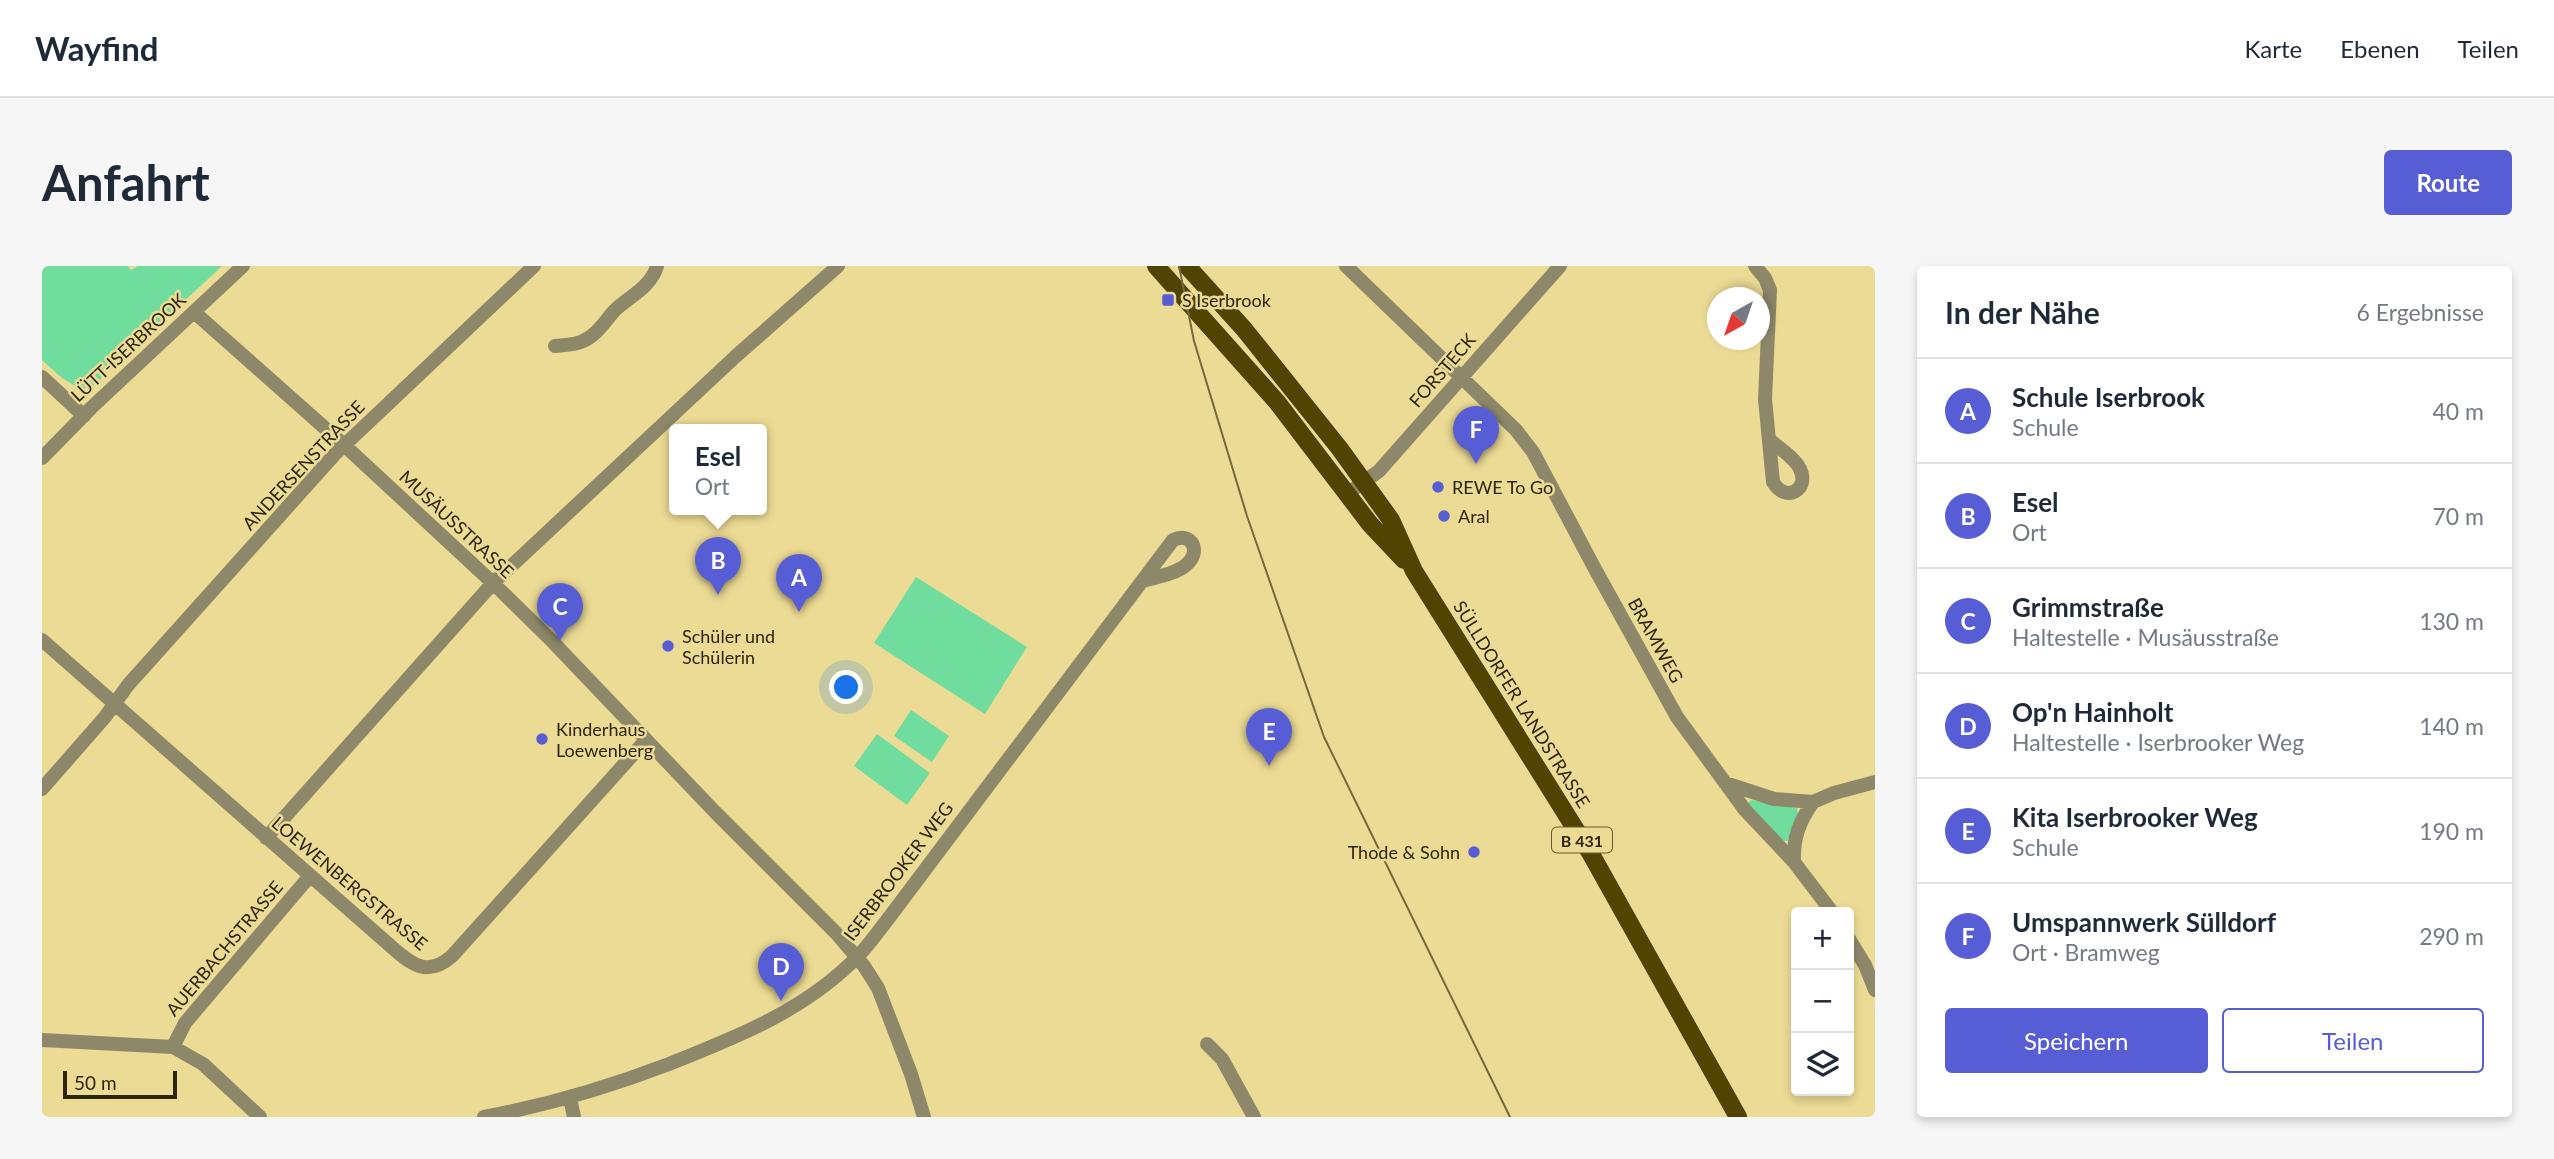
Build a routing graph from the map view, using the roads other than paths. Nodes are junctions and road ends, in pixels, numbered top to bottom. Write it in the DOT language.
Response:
graph roads {
  1 [pos="243,266"];
  2 [pos="534,266"];
  3 [pos="657,266"];
  4 [pos="838,266"];
  5 [pos="1156,266"];
  6 [pos="1187,266"];
  7 [pos="1346,266"];
  8 [pos="1560,266"];
  9 [pos="1755,266"];
  10 [pos="194,312"];
  11 [pos="555,346"];
  12 [pos="42,377"];
  13 [pos="1462,377"];
  14 [pos="83,416"];
  15 [pos="1771,441"];
  16 [pos="344,445"];
  17 [pos="42,458"];
  18 [pos="1365,482"];
  19 [pos="1348,494"];
  20 [pos="1413,571"];
  21 [pos="1143,581"];
  22 [pos="493,583"];
  23 [pos="42,640"];
  24 [pos="114,704"];
  25 [pos="646,740"];
  26 [pos="1875,782"];
  27 [pos="1725,783"];
  28 [pos="42,789"];
  29 [pos="1813,802"];
  30 [pos="266,838"];
  31 [pos="1794,862"];
  32 [pos="309,877"];
  33 [pos="1828,907"];
  34 [pos="1854,947"];
  35 [pos="857,957"];
  36 [pos="1875,990"];
  37 [pos="42,1040"];
  38 [pos="1207,1044"];
  39 [pos="173,1047"];
  40 [pos="570,1098"];
  41 [pos="260,1117"];
  42 [pos="484,1117"];
  43 [pos="574,1117"];
  44 [pos="925,1117"];
  45 [pos="1254,1117"];
  46 [pos="1738,1117"];
  1 -- 10 [label="street, LÜTT-ISERBROOK"];
  2 -- 16 [label="street, ANDERSENSTRASSE"];
  3 -- 11 [label="street"];
  4 -- 22 [label="street"];
  5 -- 19 [label="main road, SÜLLDORFER LANDSTRASSE / B 431"];
  6 -- 18 [label="main road, SÜLLDORFER LANDSTRASSE / B 431"];
  7 -- 13 [label="street, BRAMWEG"];
  8 -- 13 [label="street, FORSTECK"];
  9 -- 15 [label="street"];
  10 -- 14 [label="street, LÜTT-ISERBROOK"];
  10 -- 16 [label="street, MUSÄUSSTRASSE"];
  12 -- 14 [label="street"];
  13 -- 18 [label="street, FORSTECK"];
  13 -- 27 [label="street, BRAMWEG"];
  14 -- 17 [label="street, LÜTT-ISERBROOK"];
  16 -- 22 [label="street, MUSÄUSSTRASSE"];
  16 -- 24 [label="street, ANDERSENSTRASSE"];
  18 -- 19 [label="street, FORSTECK"];
  18 -- 20 [label="main road, SÜLLDORFER LANDSTRASSE / B 431"];
  19 -- 20 [label="main road, SÜLLDORFER LANDSTRASSE / B 431"];
  20 -- 46 [label="main road, SÜLLDORFER LANDSTRASSE / B 431"];
  21 -- 35 [label="street, ISERBROOKER WEG"];
  22 -- 25 [label="street, MUSÄUSSTRASSE"];
  22 -- 30 [label="street"];
  23 -- 24 [label="street, LOEWENBERGSTRASSE"];
  24 -- 28 [label="street, ANDERSENSTRASSE"];
  24 -- 30 [label="street, LOEWENBERGSTRASSE"];
  25 -- 32 [label="street, LOEWENBERGSTRASSE"];
  25 -- 35 [label="street, MUSÄUSSTRASSE"];
  26 -- 29 [label="street"];
  27 -- 29 [label="street"];
  27 -- 31 [label="street, BRAMWEG"];
  29 -- 31 [label="street"];
  30 -- 32 [label="street, LOEWENBERGSTRASSE"];
  31 -- 33 [label="street, BRAMWEG"];
  32 -- 39 [label="street, AUERBACHSTRASSE"];
  34 -- 36 [label="street"];
  35 -- 40 [label="street, ISERBROOKER WEG"];
  35 -- 44 [label="street, MUSÄUSSTRASSE"];
  37 -- 39 [label="street"];
  38 -- 45 [label="street"];
  39 -- 41 [label="street"];
  40 -- 42 [label="street, ISERBROOKER WEG"];
  40 -- 43 [label="street"];
}
